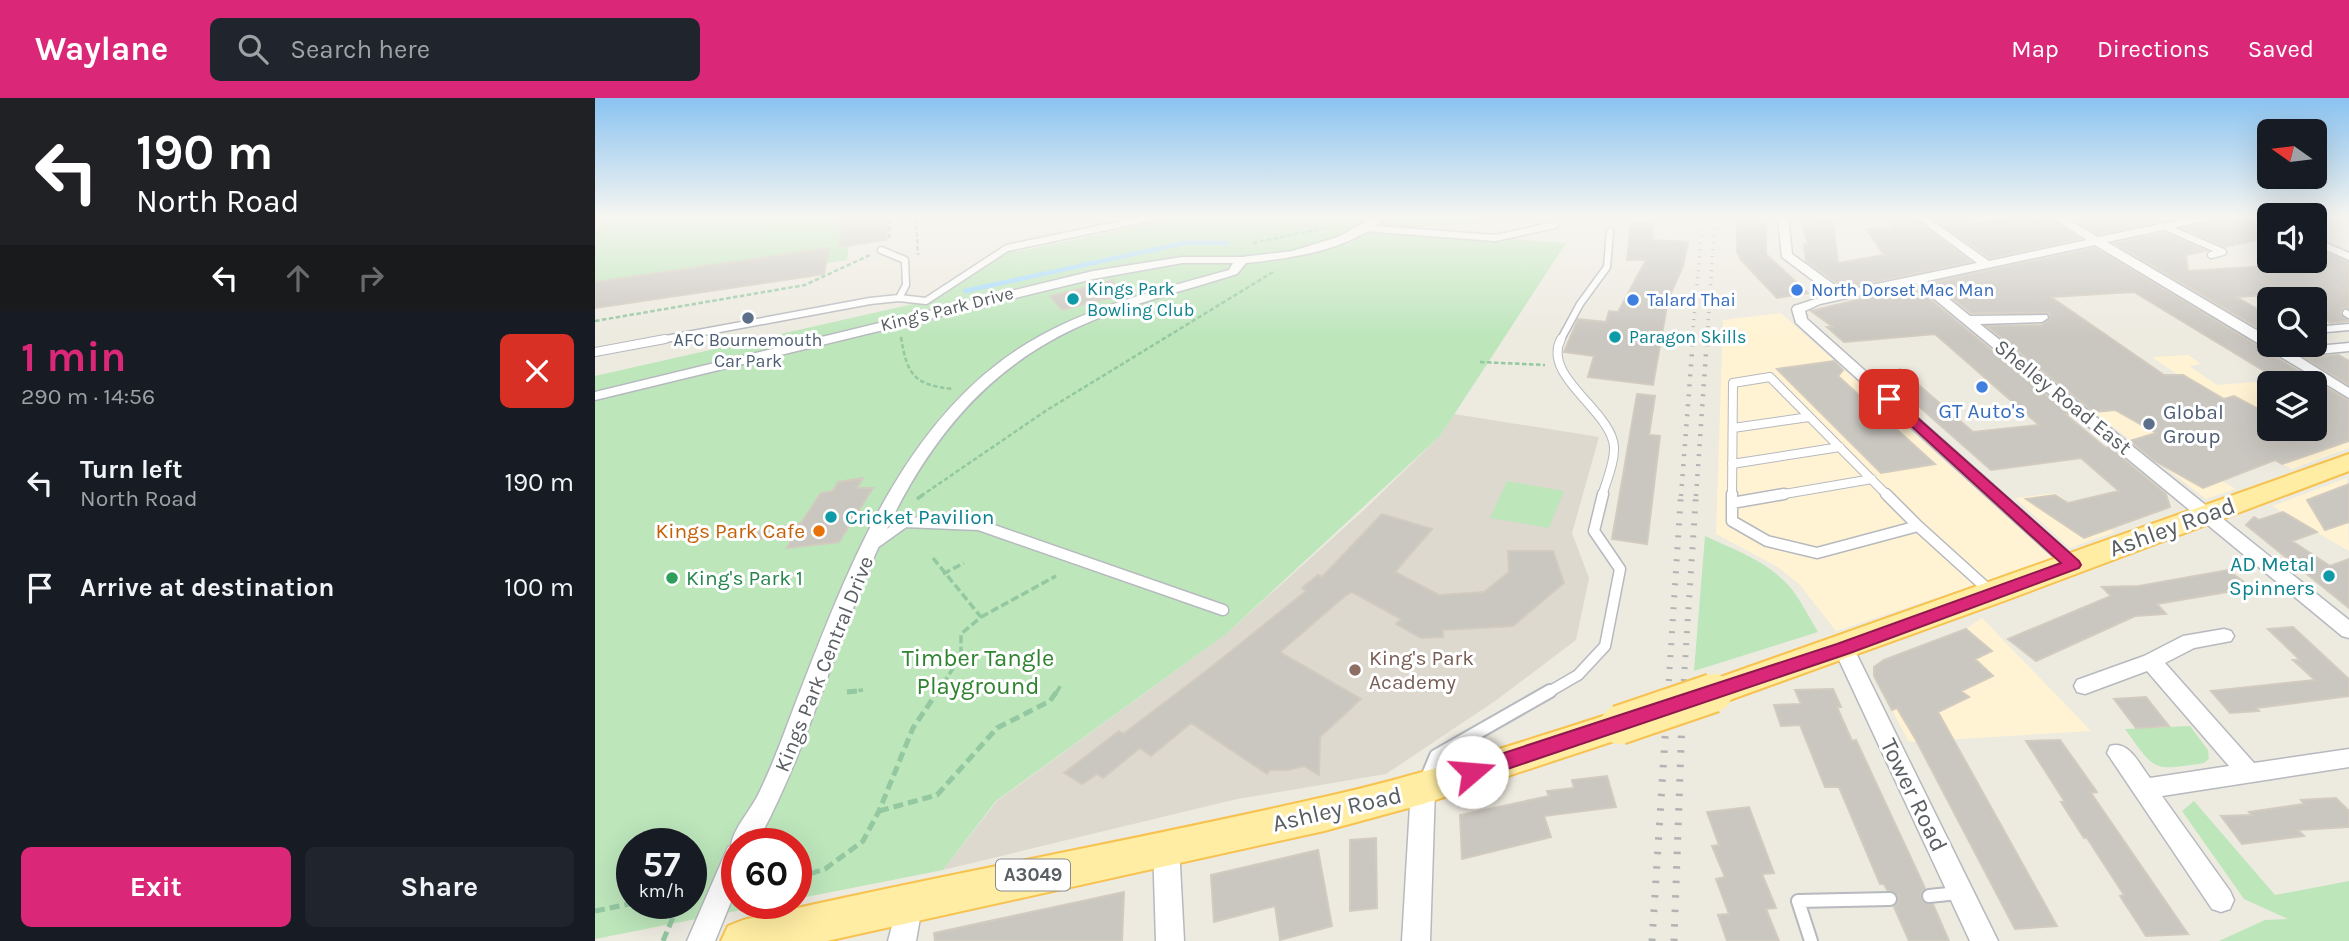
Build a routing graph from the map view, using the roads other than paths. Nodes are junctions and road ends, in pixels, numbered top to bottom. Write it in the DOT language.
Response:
graph roads {
  1 [pos="899,257"];
  2 [pos="994,257"];
  3 [pos="1265,257"];
  4 [pos="1608,257"];
  5 [pos="1789,257"];
  6 [pos="1976,257"];
  7 [pos="2022,257"];
  8 [pos="2124,257"];
  9 [pos="1242,260"];
  10 [pos="1987,265"];
  11 [pos="1918,280"];
  12 [pos="1842,296"];
  13 [pos="899,298"];
  14 [pos="926,307"];
  15 [pos="2042,318"];
  16 [pos="1970,320"];
  17 [pos="2349,327"];
  18 [pos="2327,329"];
  19 [pos="2254,335"];
  20 [pos="2257,335"];
  21 [pos="2257,337"];
  22 [pos="2349,347"];
  23 [pos="2327,349"];
  24 [pos="595,352"];
  25 [pos="2290,357"];
  26 [pos="2349,394"];
  27 [pos="595,396"];
  28 [pos="1809,417"];
  29 [pos="1733,428"];
  30 [pos="1840,447"];
  31 [pos="2349,461"];
  32 [pos="1732,464"];
  33 [pos="1871,479"];
  34 [pos="1732,503"];
  35 [pos="2208,515"];
  36 [pos="1918,526"];
  37 [pos="876,536"];
  38 [pos="2073,565"];
  39 [pos="1993,594"];
  40 [pos="1223,610"];
  41 [pos="2349,631"];
  42 [pos="2224,636"];
  43 [pos="1844,649"];
  44 [pos="2151,661"];
  45 [pos="2085,686"];
  46 [pos="2119,753"];
  47 [pos="2349,758"];
  48 [pos="2249,773"];
  49 [pos="1423,788"];
  50 [pos="2144,789"];
  51 [pos="752,828"];
  52 [pos="1166,846"];
  53 [pos="721,893"];
  54 [pos="1961,893"];
  55 [pos="1929,895"];
  56 [pos="1890,899"];
  57 [pos="2221,900"];
  58 [pos="910,901"];
  59 [pos="701,941"];
  60 [pos="743,941"];
  61 [pos="902,941"];
  62 [pos="1170,941"];
  63 [pos="1416,941"];
  64 [pos="1811,941"];
  65 [pos="1984,941"];
  1 -- 13 [label="lane"];
  2 -- 14 [label="lane"];
  3 -- 9 [label="street, King's Park Drive"];
  4 -- 49 [label="lane"];
  5 -- 12 [label="street"];
  6 -- 10 [label="street"];
  7 -- 10 [label="street"];
  8 -- 19 [label="street"];
  9 -- 14 [label="street, King's Park Drive"];
  9 -- 37 [label="street, Kings Park Central Drive"];
  10 -- 11 [label="street"];
  11 -- 12 [label="street"];
  11 -- 16 [label="street, Shelley Road East"];
  12 -- 38 [label="street"];
  13 -- 14 [label="lane"];
  13 -- 24 [label="lane"];
  14 -- 27 [label="street, King's Park Drive"];
  15 -- 16 [label="street"];
  16 -- 35 [label="street, Shelley Road East"];
  17 -- 18 [label="lane"];
  19 -- 20 [label="lane"];
  19 -- 21 [label="street"];
  22 -- 23 [label="street"];
  25 -- 26 [label="street"];
  28 -- 29 [label="lane"];
  28 -- 29 [label="lane"];
  28 -- 30 [label="lane"];
  29 -- 32 [label="lane"];
  30 -- 32 [label="lane"];
  30 -- 33 [label="lane"];
  31 -- 35 [label="main road, Ashley Road / A3049"];
  32 -- 34 [label="lane"];
  33 -- 34 [label="lane"];
  33 -- 36 [label="lane"];
  34 -- 36 [label="lane"];
  35 -- 38 [label="main road, Ashley Road / A3049"];
  35 -- 41 [label="street, Shelley Road East"];
  36 -- 39 [label="lane"];
  37 -- 40 [label="lane"];
  37 -- 51 [label="street, Kings Park Central Drive"];
  38 -- 39 [label="main road, Ashley Road / A3049"];
  39 -- 43 [label="main road, Ashley Road / A3049"];
  42 -- 44 [label="street"];
  43 -- 49 [label="main road, Ashley Road / A3049, bridge"];
  43 -- 54 [label="street, Tower Road"];
  44 -- 45 [label="street"];
  44 -- 48 [label="street"];
  46 -- 50 [label="street"];
  47 -- 48 [label="street"];
  48 -- 50 [label="street"];
  49 -- 52 [label="main road, Ashley Road / A3049"];
  49 -- 63 [label="street"];
  50 -- 57 [label="street"];
  52 -- 58 [label="main road, Ashley Road / A3049"];
  52 -- 62 [label="street"];
  53 -- 59 [label="street"];
  54 -- 55 [label="lane"];
  54 -- 65 [label="street, Tower Road"];
  56 -- 64 [label="lane"];
  58 -- 60 [label="main road, Ashley Road / A3049"];
  58 -- 61 [label="street"];
}
